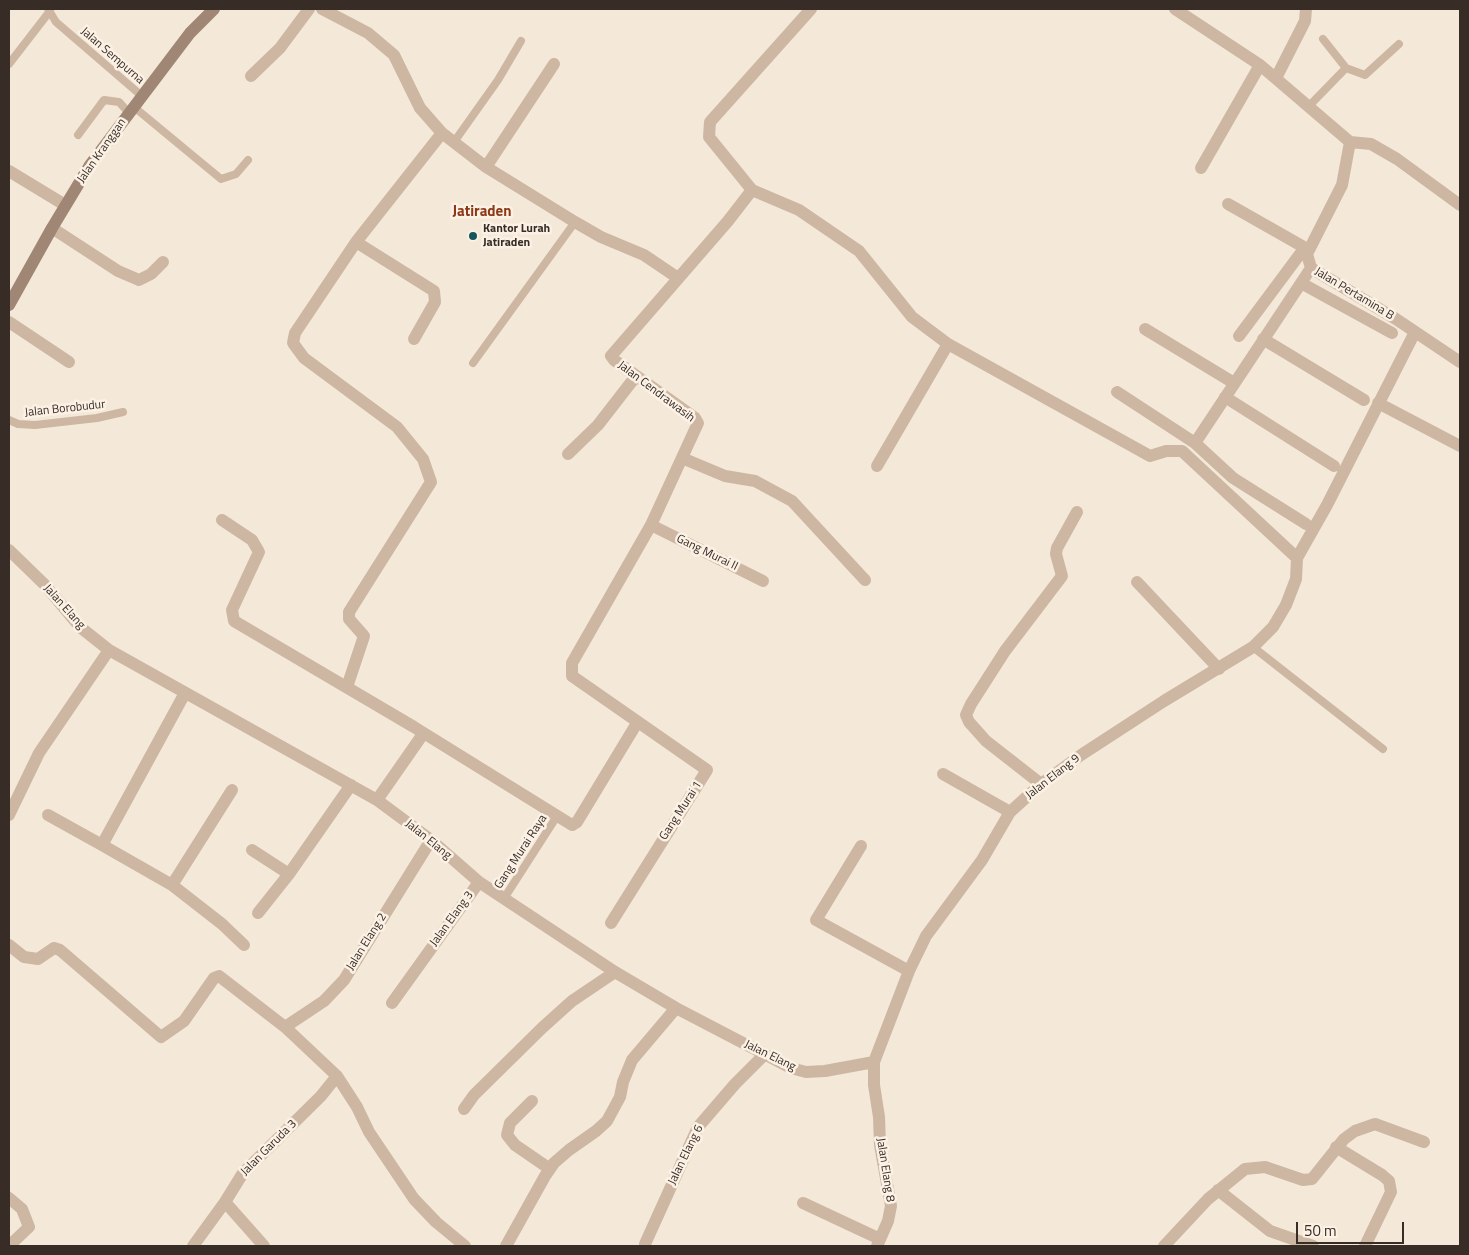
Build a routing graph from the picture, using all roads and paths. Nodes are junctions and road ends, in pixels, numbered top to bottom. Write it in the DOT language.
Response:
graph roads {
  1 [pos="214,9"];
  2 [pos="309,9"];
  3 [pos="322,9"];
  4 [pos="811,9"];
  5 [pos="1175,9"];
  6 [pos="1306,9"];
  7 [pos="49,10"];
  8 [pos="1323,40"];
  9 [pos="521,41"];
  10 [pos="1399,44"];
  11 [pos="9,64"];
  12 [pos="554,64"];
  13 [pos="1260,65"];
  14 [pos="1346,68"];
  15 [pos="251,76"];
  16 [pos="1276,78"];
  17 [pos="143,97"];
  18 [pos="1309,106"];
  19 [pos="132,110"];
  20 [pos="442,133"];
  21 [pos="78,136"];
  22 [pos="454,142"];
  23 [pos="1350,142"];
  24 [pos="248,160"];
  25 [pos="486,167"];
  26 [pos="1201,168"];
  27 [pos="9,171"];
  28 [pos="752,190"];
  29 [pos="1228,204"];
  30 [pos="65,205"];
  31 [pos="1460,205"];
  32 [pos="575,222"];
  33 [pos="52,228"];
  34 [pos="356,242"];
  35 [pos="1308,252"];
  36 [pos="163,262"];
  37 [pos="1311,268"];
  38 [pos="678,278"];
  39 [pos="1301,283"];
  40 [pos="10,301"];
  41 [pos="9,322"];
  42 [pos="1145,329"];
  43 [pos="1415,332"];
  44 [pos="1392,333"];
  45 [pos="1239,336"];
  46 [pos="414,339"];
  47 [pos="1263,339"];
  48 [pos="948,344"];
  49 [pos="69,362"];
  50 [pos="1460,362"];
  51 [pos="473,363"];
  52 [pos="636,376"];
  53 [pos="1234,382"];
  54 [pos="1117,392"];
  55 [pos="1225,398"];
  56 [pos="1364,400"];
  57 [pos="1378,403"];
  58 [pos="124,412"];
  59 [pos="9,420"];
  60 [pos="1195,443"];
  61 [pos="1460,446"];
  62 [pos="568,454"];
  63 [pos="682,458"];
  64 [pos="877,466"];
  65 [pos="1334,466"];
  66 [pos="1078,512"];
  67 [pos="222,520"];
  68 [pos="1306,524"];
  69 [pos="651,525"];
  70 [pos="9,550"];
  71 [pos="1297,558"];
  72 [pos="763,580"];
  73 [pos="865,580"];
  74 [pos="1137,582"];
  75 [pos="1253,647"];
  76 [pos="109,650"];
  77 [pos="1219,669"];
  78 [pos="347,687"];
  79 [pos="185,693"];
  80 [pos="637,723"];
  81 [pos="423,734"];
  82 [pos="1383,749"];
  83 [pos="943,774"];
  84 [pos="1041,784"];
  85 [pos="351,785"];
  86 [pos="232,790"];
  87 [pos="377,800"];
  88 [pos="1010,812"];
  89 [pos="9,815"];
  90 [pos="48,815"];
  91 [pos="557,816"];
  92 [pos="431,840"];
  93 [pos="102,845"];
  94 [pos="861,846"];
  95 [pos="252,850"];
  96 [pos="289,874"];
  97 [pos="479,882"];
  98 [pos="172,885"];
  99 [pos="503,900"];
  100 [pos="258,913"];
  101 [pos="611,923"];
  102 [pos="9,945"];
  103 [pos="244,945"];
  104 [pos="909,971"];
  105 [pos="615,972"];
  106 [pos="392,1003"];
  107 [pos="676,1008"];
  108 [pos="285,1027"];
  109 [pos="764,1055"];
  110 [pos="874,1062"];
  111 [pos="337,1076"];
  112 [pos="532,1101"];
  113 [pos="464,1109"];
  114 [pos="1424,1142"];
  115 [pos="1336,1147"];
  116 [pos="550,1169"];
  117 [pos="1218,1190"];
  118 [pos="9,1198"];
  119 [pos="225,1202"];
  120 [pos="802,1203"];
  121 [pos="879,1242"];
  122 [pos="644,1244"];
  123 [pos="9,1246"];
  124 [pos="193,1246"];
  125 [pos="264,1246"];
  126 [pos="466,1246"];
  127 [pos="506,1246"];
  128 [pos="1164,1246"];
  129 [pos="1313,1246"];
  130 [pos="1365,1246"];
  1 -- 17 [label="main road, Jalan Kranggan"];
  2 -- 15 [label="street"];
  3 -- 20 [label="street"];
  4 -- 28 [label="street"];
  5 -- 13 [label="street"];
  6 -- 16 [label="street"];
  7 -- 11 [label="lane"];
  7 -- 17 [label="lane, Jalan Sempurna"];
  8 -- 14 [label="lane"];
  9 -- 22 [label="lane"];
  10 -- 14 [label="lane"];
  12 -- 25 [label="street"];
  13 -- 16 [label="street"];
  13 -- 26 [label="street"];
  14 -- 18 [label="lane"];
  16 -- 18 [label="street"];
  17 -- 19 [label="main road, Jalan Kranggan"];
  18 -- 23 [label="street"];
  19 -- 21 [label="lane"];
  19 -- 24 [label="lane"];
  19 -- 30 [label="main road, Jalan Kranggan"];
  20 -- 22 [label="street"];
  20 -- 34 [label="street"];
  22 -- 25 [label="street"];
  23 -- 31 [label="street"];
  23 -- 35 [label="street, Jalan Pertamina B"];
  25 -- 32 [label="street"];
  27 -- 30 [label="street"];
  28 -- 38 [label="street, Jalan Cendrawasih"];
  28 -- 48 [label="street"];
  29 -- 35 [label="street"];
  30 -- 33 [label="main road, Jalan Kranggan"];
  32 -- 38 [label="street"];
  32 -- 51 [label="lane"];
  33 -- 36 [label="street"];
  33 -- 40 [label="main road, Jalan Kranggan"];
  34 -- 46 [label="street"];
  34 -- 78 [label="street"];
  35 -- 37 [label="street, Jalan Pertamina B"];
  35 -- 45 [label="street"];
  37 -- 39 [label="street"];
  37 -- 43 [label="street, Jalan Pertamina B"];
  38 -- 52 [label="street, Jalan Cendrawasih"];
  39 -- 44 [label="street"];
  39 -- 47 [label="street"];
  41 -- 49 [label="street"];
  42 -- 53 [label="street"];
  43 -- 50 [label="street, Jalan Pertamina B"];
  43 -- 57 [label="street"];
  47 -- 53 [label="street"];
  47 -- 56 [label="street"];
  48 -- 64 [label="street"];
  48 -- 71 [label="street"];
  52 -- 62 [label="street"];
  52 -- 63 [label="street, Jalan Cendrawasih"];
  53 -- 55 [label="street"];
  54 -- 60 [label="street"];
  55 -- 60 [label="street"];
  55 -- 65 [label="street"];
  57 -- 61 [label="street"];
  57 -- 71 [label="street"];
  58 -- 59 [label="lane, Jalan Borobudur"];
  60 -- 68 [label="street"];
  63 -- 69 [label="street, Jalan Cendrawasih"];
  63 -- 73 [label="street"];
  66 -- 84 [label="street"];
  67 -- 78 [label="street"];
  69 -- 72 [label="street, Gang Murai II"];
  69 -- 80 [label="street, Jalan Cendrawasih"];
  70 -- 76 [label="street, Jalan Elang"];
  71 -- 75 [label="street, Jalan Elang 9"];
  74 -- 77 [label="street"];
  75 -- 77 [label="street, Jalan Elang 9"];
  75 -- 82 [label="lane"];
  76 -- 79 [label="street, Jalan Elang"];
  76 -- 89 [label="street"];
  77 -- 84 [label="street, Jalan Elang 9"];
  78 -- 81 [label="street"];
  79 -- 85 [label="street, Jalan Elang"];
  79 -- 93 [label="street"];
  80 -- 91 [label="street"];
  80 -- 101 [label="street, Gang Murai 1"];
  81 -- 87 [label="street"];
  81 -- 91 [label="street"];
  83 -- 88 [label="street"];
  84 -- 88 [label="street, Jalan Elang 9"];
  85 -- 87 [label="street, Jalan Elang"];
  85 -- 96 [label="street"];
  86 -- 98 [label="street"];
  87 -- 92 [label="street, Jalan Elang"];
  88 -- 104 [label="street, Jalan Elang 9"];
  90 -- 93 [label="street"];
  91 -- 99 [label="lane, Gang Murai Raya"];
  92 -- 97 [label="street, Jalan Elang"];
  92 -- 108 [label="street, Jalan Elang 2"];
  93 -- 98 [label="street"];
  94 -- 104 [label="street"];
  95 -- 96 [label="street"];
  96 -- 100 [label="street"];
  97 -- 99 [label="street, Jalan Elang"];
  97 -- 106 [label="street, Jalan Elang 3"];
  98 -- 103 [label="street"];
  99 -- 105 [label="street, Jalan Elang"];
  102 -- 108 [label="street"];
  104 -- 110 [label="street, Jalan Elang 9"];
  105 -- 107 [label="street, Jalan Elang"];
  105 -- 113 [label="street"];
  107 -- 109 [label="street, Jalan Elang"];
  107 -- 116 [label="street"];
  108 -- 111 [label="street"];
  109 -- 110 [label="street, Jalan Elang"];
  109 -- 122 [label="street, Jalan Elang 6"];
  110 -- 121 [label="street, Jalan Elang 8"];
  111 -- 119 [label="street, Jalan Garuda 3"];
  111 -- 126 [label="street"];
  112 -- 116 [label="street"];
  114 -- 115 [label="street"];
  115 -- 117 [label="street"];
  115 -- 130 [label="street"];
  116 -- 127 [label="street"];
  117 -- 128 [label="street"];
  117 -- 129 [label="street"];
  118 -- 123 [label="street"];
  119 -- 124 [label="street, Jalan Garuda 3"];
  119 -- 125 [label="street"];
  120 -- 121 [label="street"];
}
